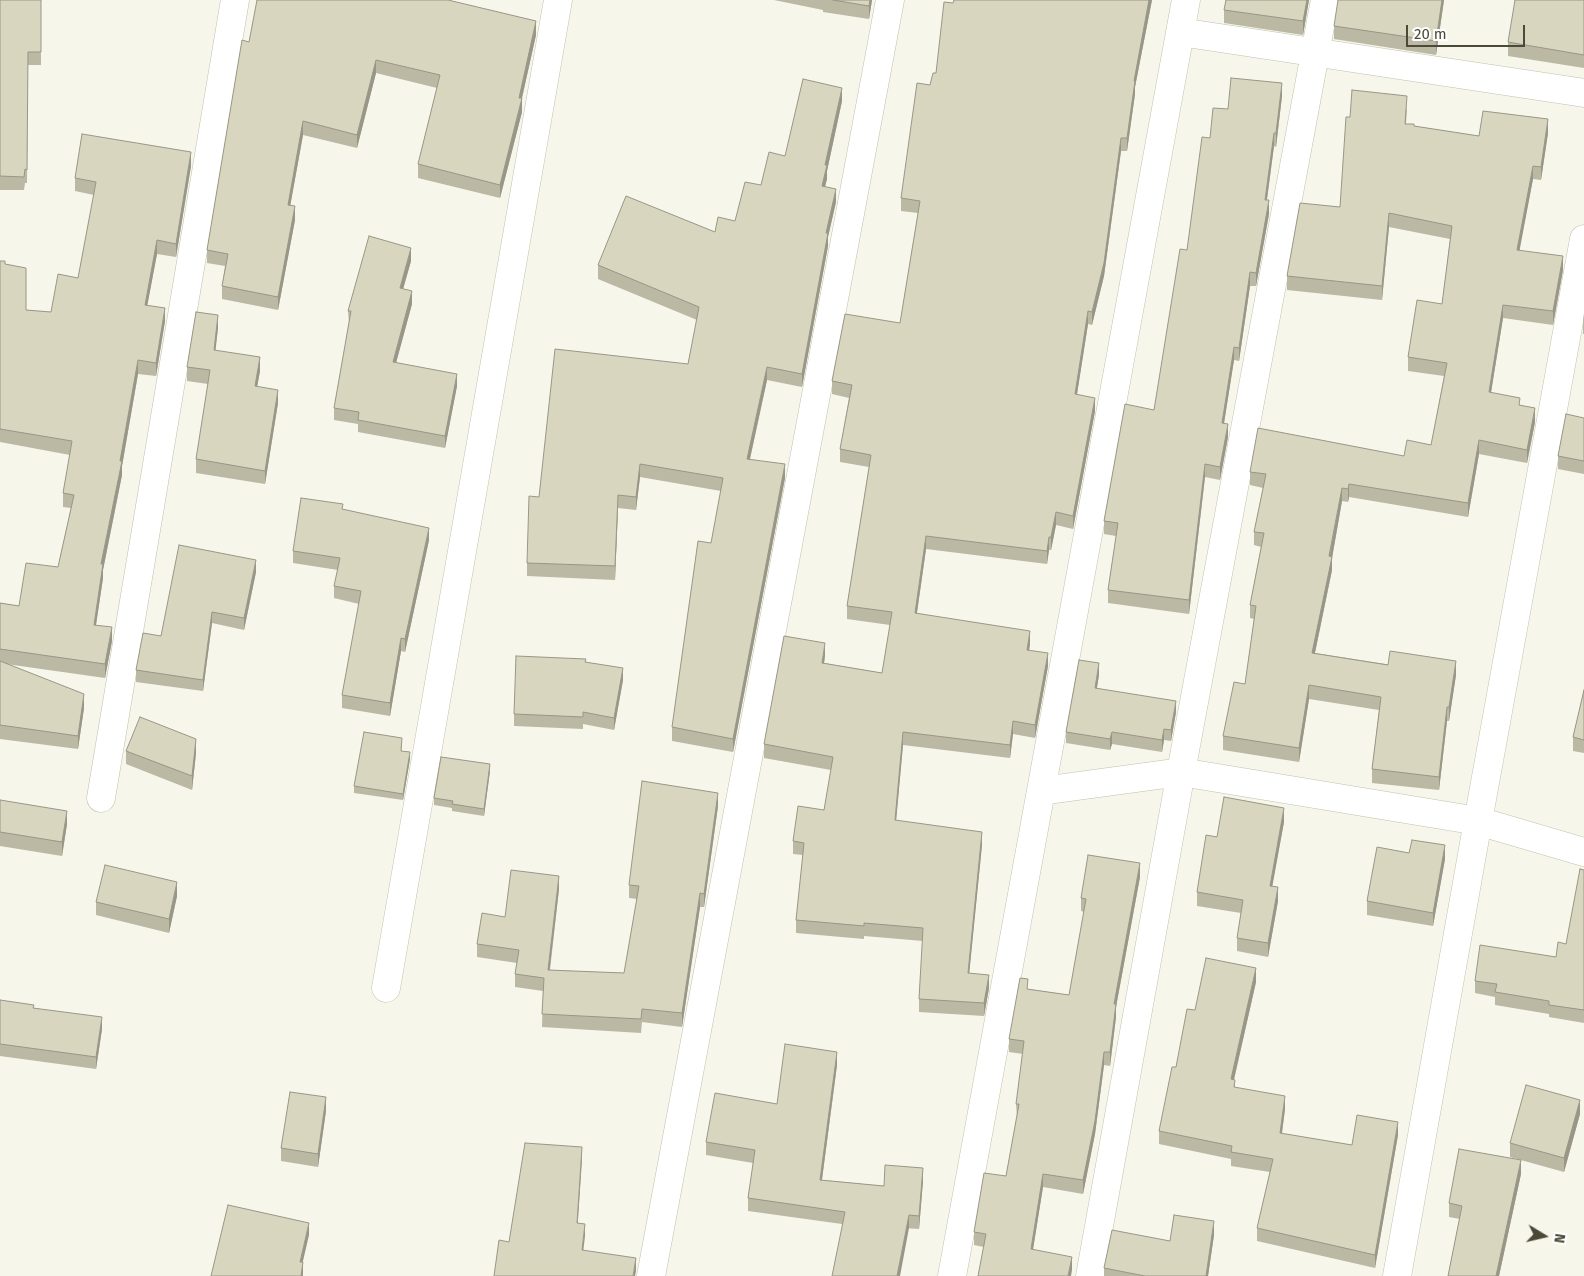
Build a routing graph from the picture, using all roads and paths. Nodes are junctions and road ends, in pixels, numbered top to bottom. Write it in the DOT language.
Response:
graph roads {
  1 [pos="235,0"];
  2 [pos="558,0"];
  3 [pos="890,0"];
  4 [pos="1186,0"];
  5 [pos="1325,0"];
  6 [pos="1180,32"];
  7 [pos="1315,54"];
  8 [pos="1584,93"];
  9 [pos="1584,239"];
  10 [pos="1181,772"];
  11 [pos="1041,791"];
  12 [pos="101,798"];
  13 [pos="1478,821"];
  14 [pos="1584,852"];
  15 [pos="386,988"];
  16 [pos="651,1276"];
  17 [pos="952,1276"];
  18 [pos="1090,1276"];
  19 [pos="1397,1276"];
  1 -- 12 [label="street"];
  2 -- 15 [label="street"];
  3 -- 16 [label="street"];
  4 -- 6 [label="street"];
  5 -- 7 [label="street"];
  6 -- 7 [label="street"];
  6 -- 11 [label="street"];
  7 -- 8 [label="street"];
  7 -- 10 [label="street"];
  9 -- 13 [label="street"];
  10 -- 11 [label="street"];
  10 -- 13 [label="street"];
  10 -- 18 [label="street"];
  11 -- 17 [label="street"];
  13 -- 14 [label="street"];
  13 -- 19 [label="street"];
}
